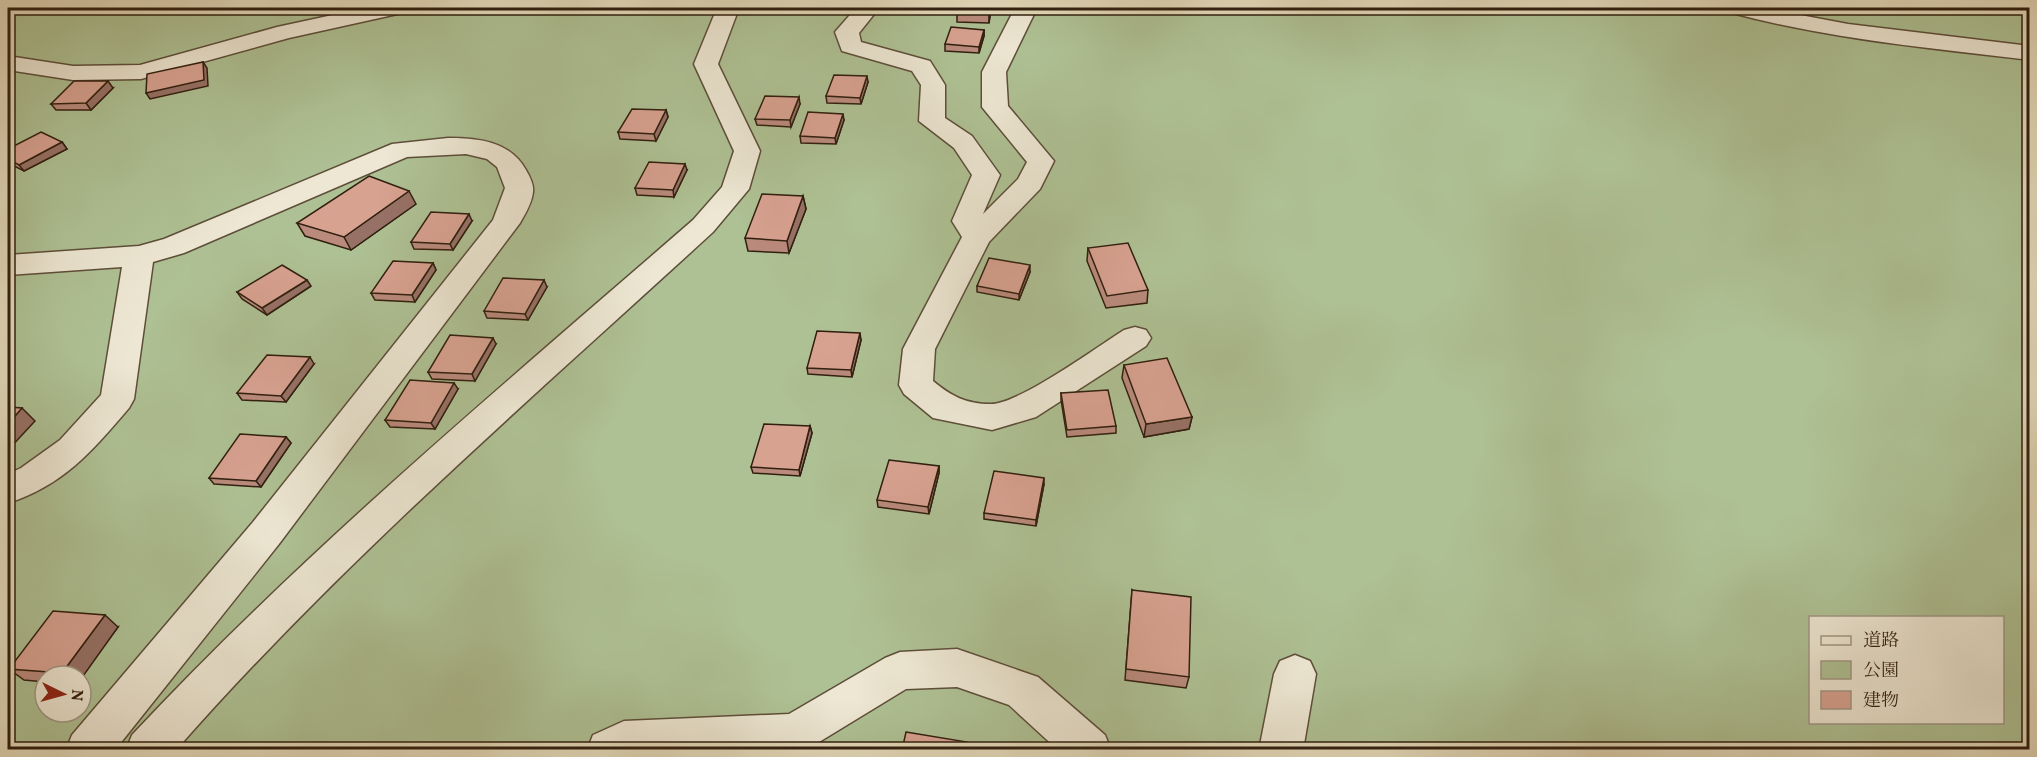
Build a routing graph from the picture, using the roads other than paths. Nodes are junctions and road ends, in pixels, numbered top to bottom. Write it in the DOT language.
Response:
graph roads {
  1 [pos="394,8"];
  2 [pos="728,8"];
  3 [pos="868,8"];
  4 [pos="1026,8"];
  5 [pos="1740,8"];
  6 [pos="2030,53"];
  7 [pos="8,63"];
  8 [pos="976,237"];
  9 [pos="139,256"];
  10 [pos="8,265"];
  11 [pos="1135,338"];
  12 [pos="8,489"];
  13 [pos="1295,674"];
  14 [pos="87,750"];
  15 [pos="147,750"];
  16 [pos="608,750"];
  17 [pos="1090,750"];
  18 [pos="1281,750"];
  1 -- 7 [label="street"];
  2 -- 15 [label="street"];
  3 -- 8 [label="street"];
  4 -- 8 [label="street"];
  5 -- 6 [label="street"];
  8 -- 11 [label="street"];
  9 -- 10 [label="street"];
  9 -- 12 [label="street"];
  9 -- 14 [label="street"];
  13 -- 18 [label="street"];
  16 -- 17 [label="street"];
}
